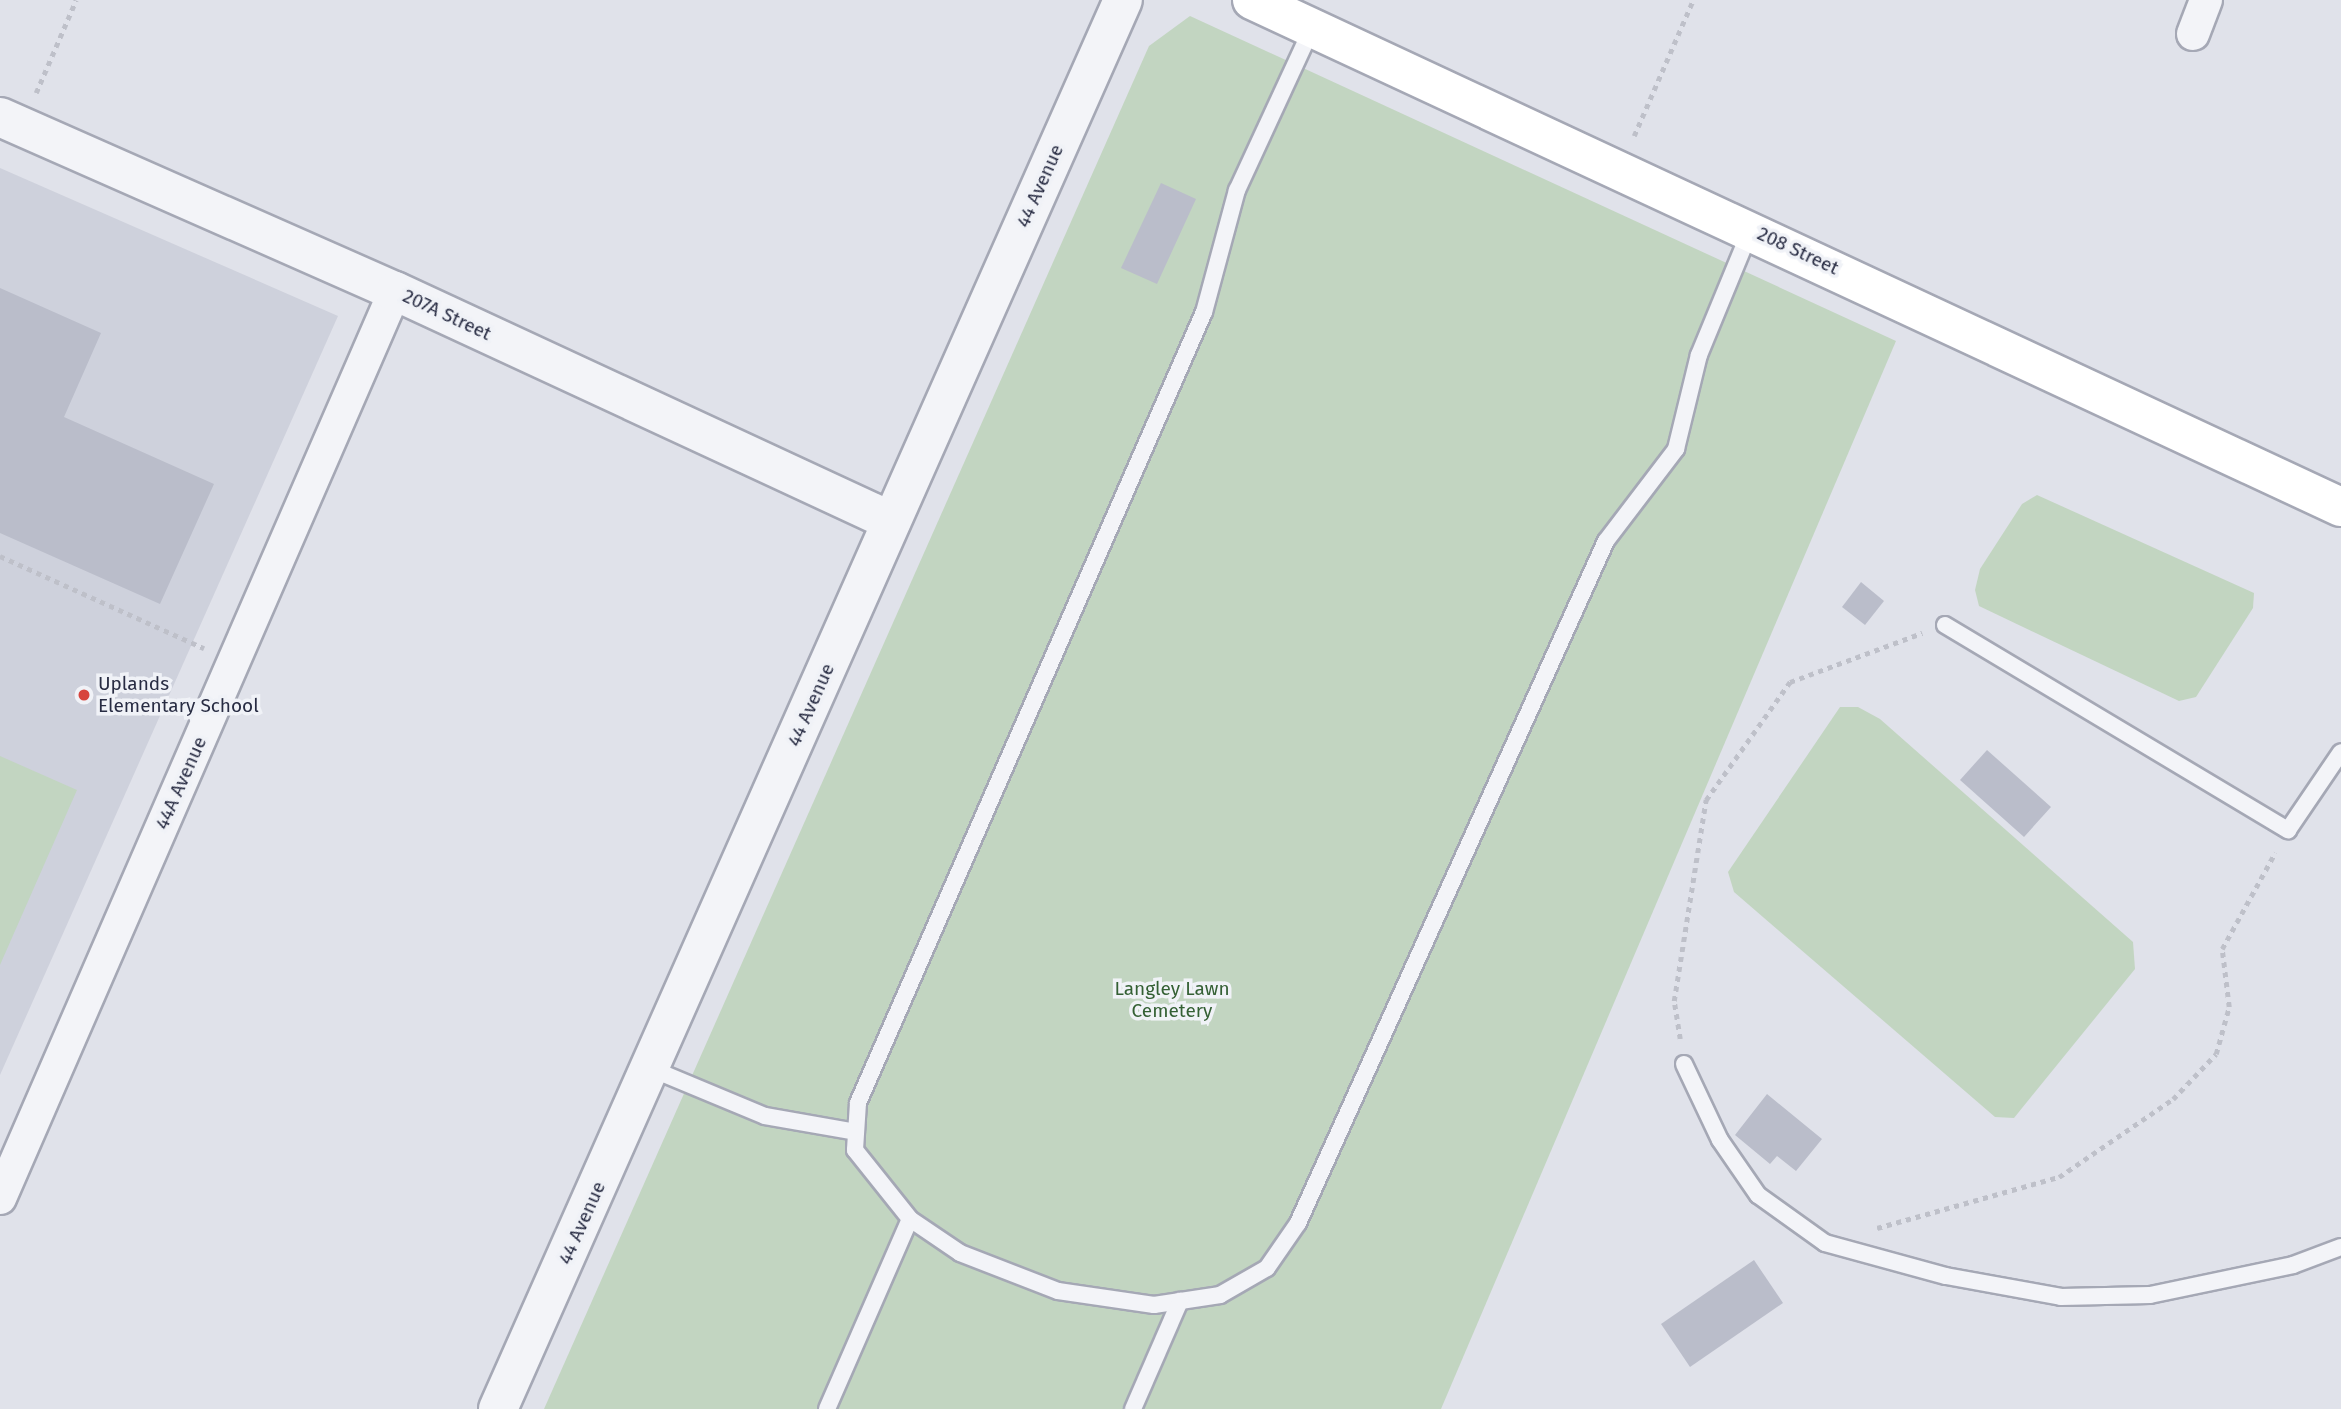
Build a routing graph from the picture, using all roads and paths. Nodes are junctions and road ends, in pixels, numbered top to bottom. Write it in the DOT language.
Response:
graph roads {
  1 [pos="76,0"];
  2 [pos="1124,0"];
  3 [pos="1252,0"];
  4 [pos="1693,0"];
  5 [pos="2206,0"];
  6 [pos="1312,27"];
  7 [pos="2193,34"];
  8 [pos="11,122"];
  9 [pos="1620,169"];
  10 [pos="1751,229"];
  11 [pos="395,291"];
  12 [pos="2341,507"];
  13 [pos="891,521"];
  14 [pos="0,556"];
  15 [pos="1945,625"];
  16 [pos="234,661"];
  17 [pos="2341,752"];
  18 [pos="2288,830"];
  19 [pos="1684,1064"];
  20 [pos="652,1069"];
  21 [pos="856,1132"];
  22 [pos="0,1198"];
  23 [pos="910,1219"];
  24 [pos="1825,1242"];
  25 [pos="2341,1247"];
  26 [pos="1180,1301"];
  27 [pos="498,1409"];
  28 [pos="827,1409"];
  29 [pos="1133,1409"];
  1 -- 8 [label="path"];
  2 -- 13 [label="street, 44 Avenue"];
  3 -- 6 [label="main road, 208 Street"];
  4 -- 9 [label="path"];
  5 -- 7 [label="street"];
  6 -- 9 [label="main road, 208 Street"];
  6 -- 21 [label="lane"];
  8 -- 11 [label="street, 207A Street"];
  9 -- 10 [label="main road, 208 Street"];
  10 -- 12 [label="main road, 208 Street"];
  10 -- 26 [label="lane"];
  11 -- 13 [label="street, 207A Street"];
  11 -- 16 [label="street, 44A Avenue"];
  13 -- 20 [label="street, 44 Avenue"];
  14 -- 16 [label="path"];
  15 -- 18 [label="lane"];
  15 -- 19 [label="path"];
  16 -- 22 [label="street, 44A Avenue"];
  17 -- 18 [label="lane"];
  18 -- 24 [label="path"];
  19 -- 24 [label="lane"];
  20 -- 21 [label="lane"];
  20 -- 27 [label="street, 44 Avenue"];
  21 -- 23 [label="lane"];
  23 -- 26 [label="lane"];
  23 -- 28 [label="lane"];
  24 -- 25 [label="lane"];
  26 -- 29 [label="lane"];
}
